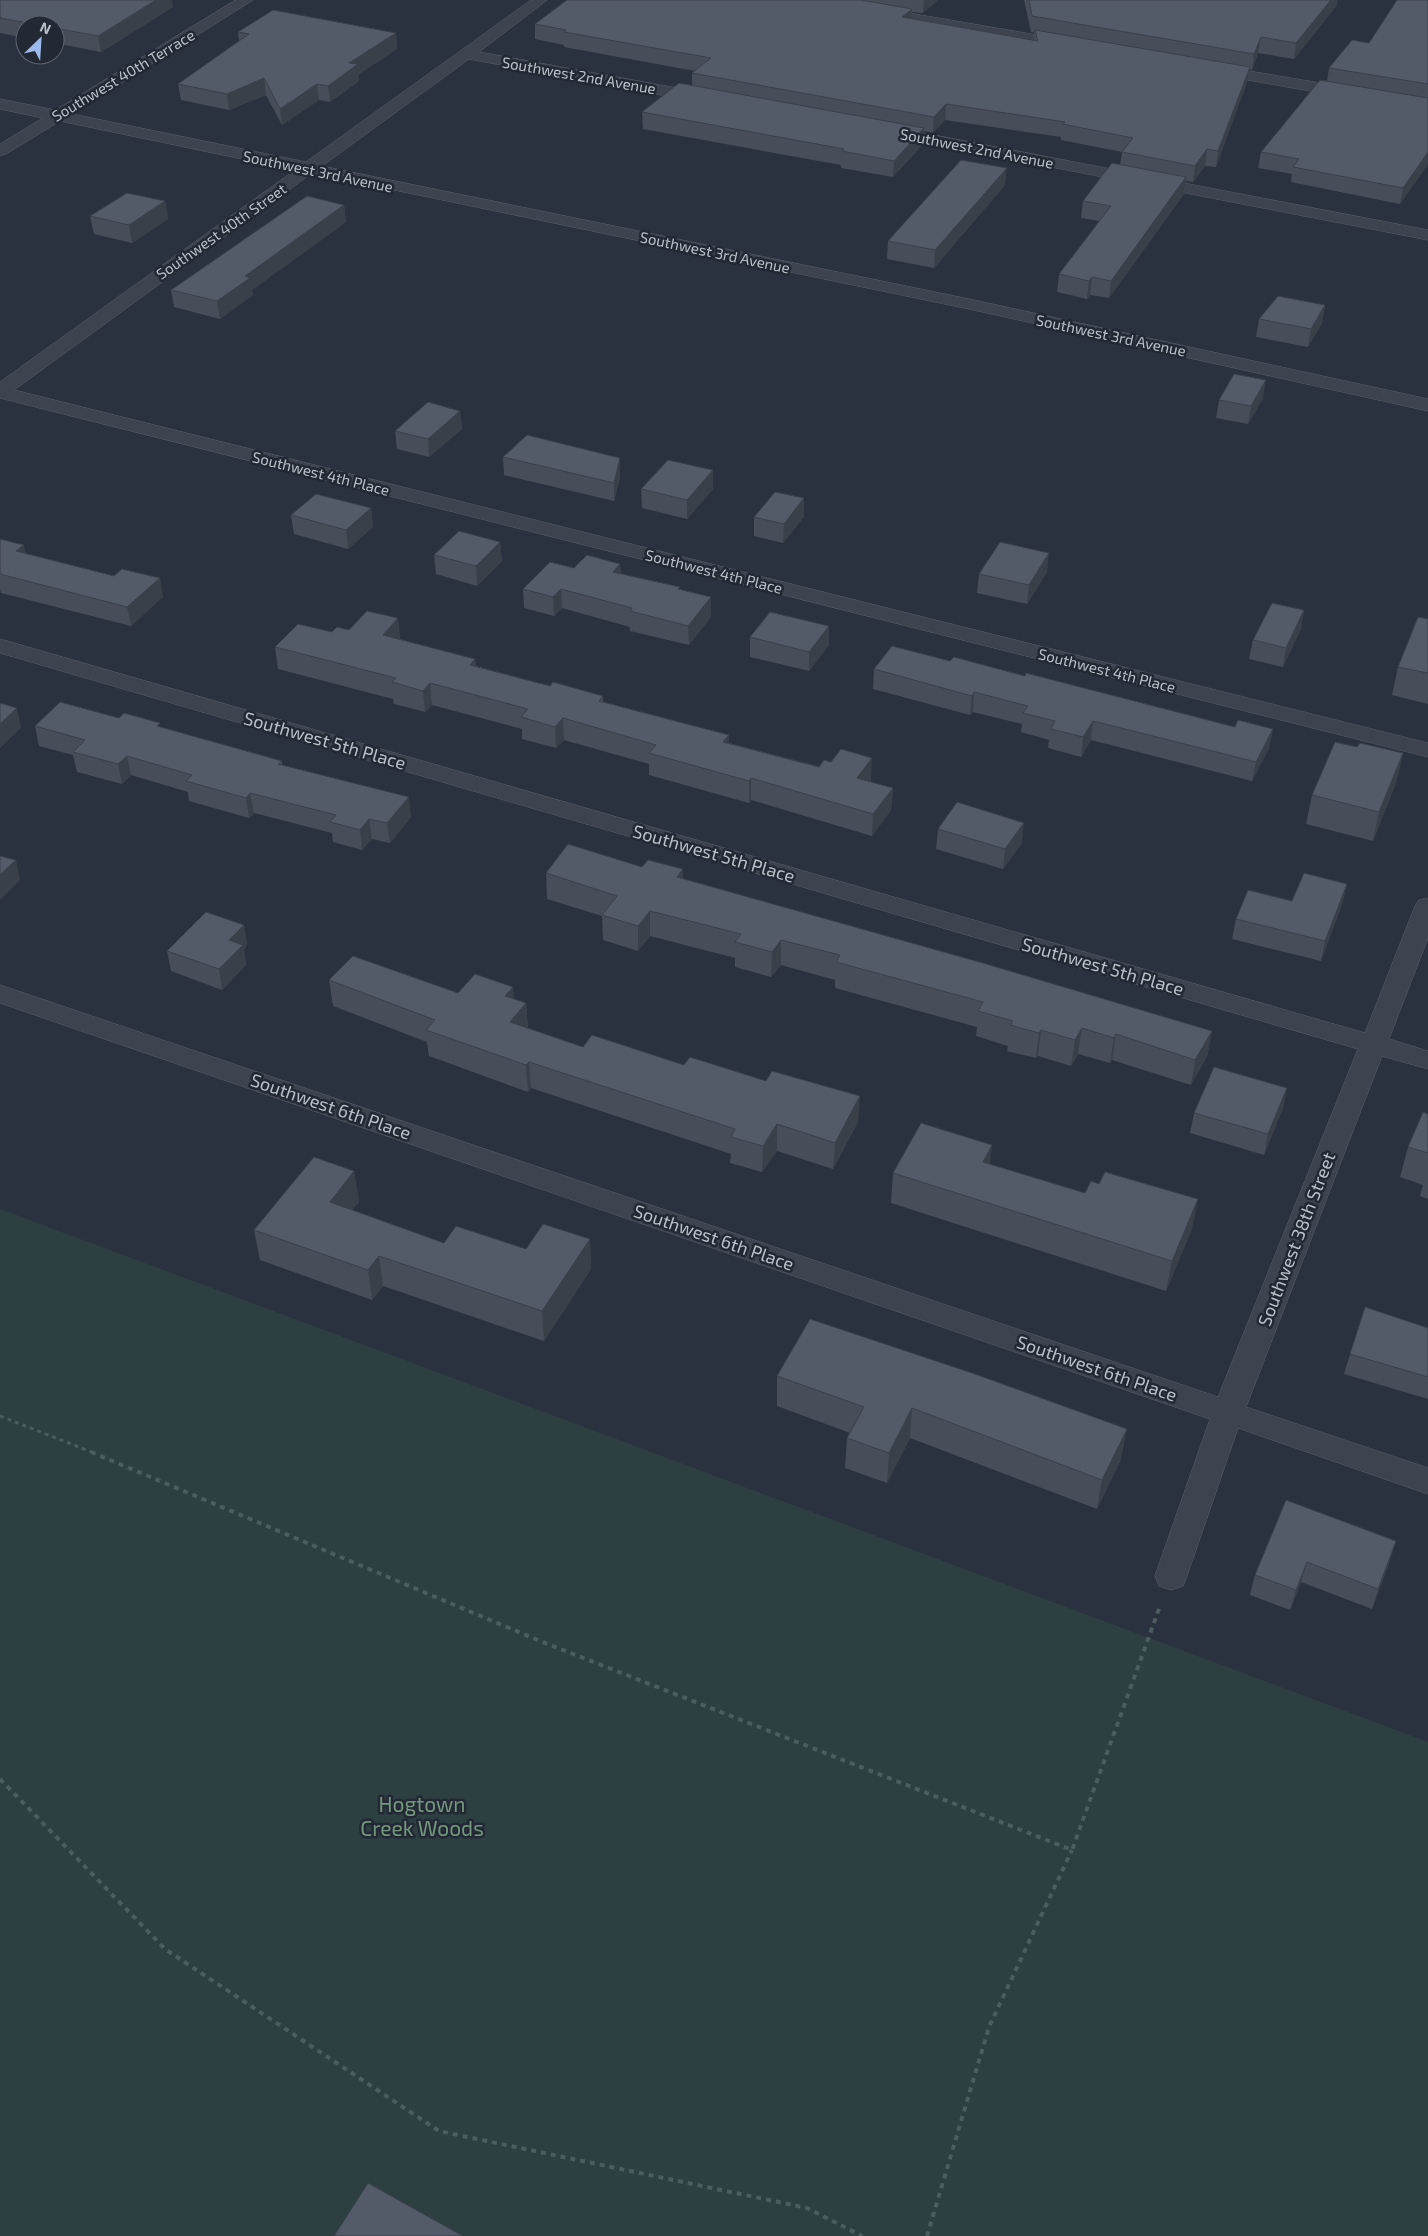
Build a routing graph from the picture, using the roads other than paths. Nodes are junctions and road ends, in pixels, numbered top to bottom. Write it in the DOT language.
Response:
graph roads {
  1 [pos="246,0"];
  2 [pos="540,0"];
  3 [pos="807,0"];
  4 [pos="1088,48"];
  5 [pos="466,54"];
  6 [pos="1195,67"];
  7 [pos="1360,95"];
  8 [pos="719,100"];
  9 [pos="0,104"];
  10 [pos="56,116"];
  11 [pos="875,129"];
  12 [pos="0,151"];
  13 [pos="309,169"];
  14 [pos="1428,235"];
  15 [pos="0,392"];
  16 [pos="1428,405"];
  17 [pos="0,646"];
  18 [pos="1428,750"];
  19 [pos="1428,906"];
  20 [pos="0,994"];
  21 [pos="1373,1044"];
  22 [pos="1428,1060"];
  23 [pos="1228,1412"];
  24 [pos="1428,1481"];
  25 [pos="1171,1576"];
  1 -- 10 [label="street, Southwest 40th Terrace"];
  2 -- 5 [label="street, Southwest 40th Street"];
  3 -- 4 [label="street"];
  5 -- 8 [label="street, Southwest 2nd Avenue"];
  5 -- 13 [label="street, Southwest 40th Street"];
  6 -- 7 [label="street"];
  9 -- 10 [label="street, Southwest 3rd Avenue"];
  10 -- 12 [label="street, Southwest 40th Terrace"];
  10 -- 13 [label="street, Southwest 3rd Avenue"];
  11 -- 14 [label="street, Southwest 2nd Avenue"];
  13 -- 15 [label="street, Southwest 40th Street"];
  13 -- 16 [label="street, Southwest 3rd Avenue"];
  15 -- 18 [label="street, Southwest 4th Place"];
  17 -- 21 [label="street, Southwest 5th Place"];
  19 -- 21 [label="street, Southwest 38th Street"];
  20 -- 23 [label="street, Southwest 6th Place"];
  21 -- 22 [label="street, Southwest 5th Place"];
  21 -- 23 [label="street, Southwest 38th Street"];
  23 -- 24 [label="street, Southwest 6th Place"];
  23 -- 25 [label="street, Southwest 38th Street"];
}
